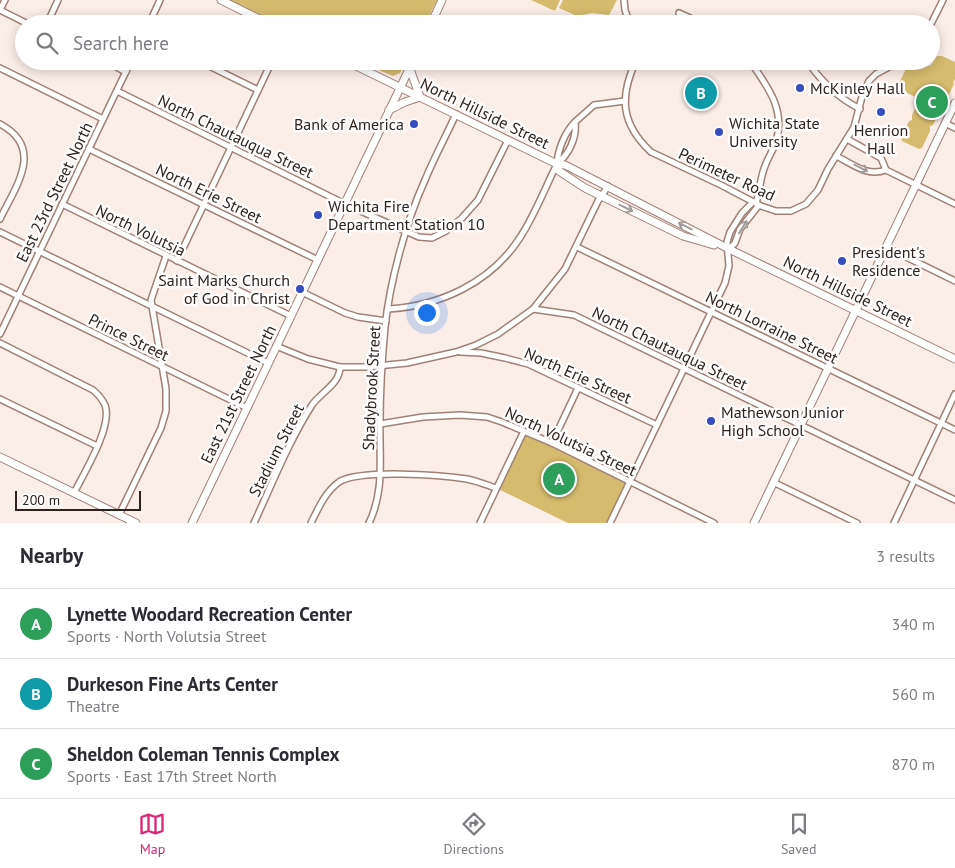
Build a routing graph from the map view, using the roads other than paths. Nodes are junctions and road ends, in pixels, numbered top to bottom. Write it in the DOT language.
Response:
graph roads {
  1 [pos="5,0"];
  2 [pos="58,0"];
  3 [pos="160,0"];
  4 [pos="221,0"];
  5 [pos="442,0"];
  6 [pos="624,0"];
  7 [pos="943,0"];
  8 [pos="0,10"];
  9 [pos="679,13"];
  10 [pos="51,15"];
  11 [pos="153,15"];
  12 [pos="251,15"];
  13 [pos="435,15"];
  14 [pos="627,15"];
  15 [pos="683,15"];
  16 [pos="936,15"];
  17 [pos="15,18"];
  18 [pos="0,68"];
  19 [pos="122,70"];
  20 [pos="217,70"];
  21 [pos="268,70"];
  22 [pos="364,70"];
  23 [pos="409,70"];
  24 [pos="410,70"];
  25 [pos="632,70"];
  26 [pos="756,70"];
  27 [pos="814,70"];
  28 [pos="883,70"];
  29 [pos="126,72"];
  30 [pos="400,88"];
  31 [pos="258,90"];
  32 [pos="116,91"];
  33 [pos="420,97"];
  34 [pos="625,101"];
  35 [pos="955,103"];
  36 [pos="860,109"];
  37 [pos="389,111"];
  38 [pos="456,114"];
  39 [pos="103,118"];
  40 [pos="575,122"];
  41 [pos="0,124"];
  42 [pos="945,124"];
  43 [pos="955,128"];
  44 [pos="847,139"];
  45 [pos="508,140"];
  46 [pos="231,147"];
  47 [pos="89,149"];
  48 [pos="836,156"];
  49 [pos="557,164"];
  50 [pos="886,170"];
  51 [pos="916,185"];
  52 [pos="608,186"];
  53 [pos="602,196"];
  54 [pos="756,203"];
  55 [pos="62,204"];
  56 [pos="203,204"];
  57 [pos="345,204"];
  58 [pos="955,204"];
  59 [pos="0,219"];
  60 [pos="0,232"];
  61 [pos="407,232"];
  62 [pos="577,247"];
  63 [pos="886,247"];
  64 [pos="729,249"];
  65 [pos="39,251"];
  66 [pos="166,256"];
  67 [pos="318,260"];
  68 [pos="177,261"];
  69 [pos="955,281"];
  70 [pos="0,287"];
  71 [pos="302,292"];
  72 [pos="18,296"];
  73 [pos="153,307"];
  74 [pos="388,309"];
  75 [pos="533,309"];
  76 [pos="856,310"];
  77 [pos="711,312"];
  78 [pos="291,316"];
  79 [pos="386,321"];
  80 [pos="0,334"];
  81 [pos="0,343"];
  82 [pos="276,346"];
  83 [pos="456,352"];
  84 [pos="955,359"];
  85 [pos="268,363"];
  86 [pos="340,366"];
  87 [pos="381,366"];
  88 [pos="163,368"];
  89 [pos="684,368"];
  90 [pos="828,368"];
  91 [pos="578,388"];
  92 [pos="955,394"];
  93 [pos="0,399"];
  94 [pos="247,408"];
  95 [pos="941,423"];
  96 [pos="380,424"];
  97 [pos="801,425"];
  98 [pos="657,426"];
  99 [pos="955,430"];
  100 [pos="524,431"];
  101 [pos="552,444"];
  102 [pos="96,446"];
  103 [pos="0,456"];
  104 [pos="381,475"];
  105 [pos="914,480"];
  106 [pos="630,482"];
  107 [pos="773,482"];
  108 [pos="496,488"];
  109 [pos="74,493"];
  110 [pos="955,500"];
  111 [pos="119,514"];
  112 [pos="136,523"];
  113 [pos="192,523"];
  114 [pos="254,523"];
  115 [pos="311,523"];
  116 [pos="370,523"];
  117 [pos="480,523"];
  118 [pos="610,523"];
  119 [pos="714,523"];
  120 [pos="754,523"];
  121 [pos="857,523"];
  122 [pos="894,523"];
  1 -- 8 [label="street"];
  2 -- 10 [label="street"];
  3 -- 11 [label="street"];
  4 -- 12 [label="main road"];
  5 -- 13 [label="main road"];
  6 -- 14 [label="street"];
  7 -- 16 [label="street"];
  8 -- 17 [label="street"];
  9 -- 15 [label="street"];
  18 -- 39 [label="street"];
  19 -- 29 [label="street"];
  20 -- 31 [label="street"];
  21 -- 31 [label="street"];
  22 -- 30 [label="main road, North Hillside Street"];
  23 -- 30 [label="main road, East 21st Street North"];
  24 -- 33 [label="main road"];
  25 -- 34 [label="street, Perimeter Road"];
  26 -- 54 [label="street"];
  27 -- 36 [label="street"];
  28 -- 36 [label="street, Perimeter Road"];
  29 -- 32 [label="street, East 23rd Street North"];
  30 -- 33 [label="main road, North Hillside Street"];
  30 -- 37 [label="main road, East 21st Street North"];
  31 -- 46 [label="street"];
  32 -- 39 [label="street, East 23rd Street North"];
  32 -- 46 [label="street, North Chautauqua Street"];
  33 -- 37 [label="main road"];
  33 -- 38 [label="main road, North Hillside Street"];
  34 -- 40 [label="street"];
  34 -- 54 [label="street, Perimeter Road"];
  35 -- 42 [label="main road"];
  36 -- 44 [label="street, Perimeter Road"];
  37 -- 57 [label="main road, East 21st Street North"];
  38 -- 45 [label="main road, North Hillside Street"];
  38 -- 61 [label="street, Shadybrook Street"];
  39 -- 47 [label="street, East 23rd Street North"];
  40 -- 49 [label="street"];
  40 -- 49 [label="street"];
  41 -- 59 [label="street"];
  42 -- 43 [label="street"];
  42 -- 51 [label="main road"];
  44 -- 48 [label="street, Perimeter Road"];
  44 -- 50 [label="street"];
  45 -- 49 [label="main road, North Hillside Street"];
  45 -- 61 [label="street, North Chautauqua Street"];
  46 -- 56 [label="street"];
  46 -- 57 [label="street, North Chautauqua Street"];
  47 -- 55 [label="street, East 23rd Street North"];
  47 -- 56 [label="street, North Erie Street"];
  48 -- 50 [label="street, one-way"];
  48 -- 54 [label="street, Perimeter Road"];
  49 -- 52 [label="main road, North Hillside Street"];
  49 -- 53 [label="main road, North Hillside Street"];
  49 -- 74 [label="street"];
  50 -- 51 [label="street"];
  51 -- 58 [label="street"];
  51 -- 63 [label="main road"];
  52 -- 53 [label="street"];
  64 -- 52 [label="main road, North Hillside Street, one-way"];
  53 -- 62 [label="street"];
  53 -- 64 [label="main road, North Hillside Street, one-way"];
  54 -- 64 [label="street"];
  55 -- 65 [label="street, East 23rd Street North"];
  55 -- 66 [label="street, North Volutsia"];
  56 -- 67 [label="street, North Erie Street"];
  56 -- 68 [label="street"];
  57 -- 61 [label="street, North Chautauqua Street"];
  57 -- 67 [label="main road, East 21st Street North"];
  60 -- 65 [label="street"];
  61 -- 74 [label="street, Shadybrook Street"];
  62 -- 75 [label="street"];
  62 -- 77 [label="street, North Lorraine Street"];
  63 -- 69 [label="street"];
  63 -- 76 [label="main road"];
  64 -- 76 [label="main road, North Hillside Street"];
  64 -- 77 [label="street"];
  65 -- 72 [label="street, East 23rd Street North"];
  65 -- 73 [label="street"];
  66 -- 68 [label="street, North Volutsia"];
  66 -- 73 [label="street"];
  67 -- 71 [label="main road, East 21st Street North"];
  68 -- 78 [label="street, North Volutsia"];
  70 -- 72 [label="street, Prince Street"];
  71 -- 78 [label="main road, East 21st Street North"];
  71 -- 79 [label="street"];
  72 -- 80 [label="street, East 23rd Street North"];
  72 -- 88 [label="street, Prince Street"];
  73 -- 85 [label="street"];
  73 -- 88 [label="street"];
  74 -- 79 [label="street, Shadybrook Street"];
  75 -- 83 [label="street"];
  75 -- 89 [label="street, North Chautauqua Street"];
  76 -- 84 [label="main road, North Hillside Street"];
  76 -- 90 [label="main road"];
  77 -- 89 [label="street"];
  77 -- 90 [label="street, North Lorraine Street"];
  78 -- 82 [label="main road, East 21st Street North"];
  79 -- 87 [label="street, Shadybrook Street"];
  81 -- 102 [label="street"];
  82 -- 85 [label="main road, East 21st Street North"];
  82 -- 86 [label="street"];
  83 -- 87 [label="street"];
  83 -- 91 [label="street, North Erie Street"];
  85 -- 94 [label="main road, East 21st Street North"];
  86 -- 87 [label="street"];
  86 -- 114 [label="street, Stadium Street"];
  87 -- 96 [label="street, Shadybrook Street"];
  88 -- 94 [label="street, Prince Street"];
  88 -- 111 [label="street"];
  89 -- 97 [label="street, North Chautauqua Street"];
  89 -- 98 [label="street"];
  90 -- 95 [label="street, North Lorraine Street"];
  90 -- 97 [label="main road"];
  91 -- 98 [label="street, North Erie Street"];
  91 -- 101 [label="street"];
  92 -- 95 [label="street"];
  93 -- 102 [label="street"];
  94 -- 113 [label="main road, East 21st Street North"];
  95 -- 99 [label="street, North Lorraine Street"];
  95 -- 105 [label="street"];
  96 -- 100 [label="street, North Volutsia Street"];
  96 -- 104 [label="street, Shadybrook Street"];
  97 -- 105 [label="street, North Chautauqua Street"];
  97 -- 107 [label="main road"];
  98 -- 106 [label="street"];
  100 -- 101 [label="street, North Volutsia Street"];
  100 -- 108 [label="street"];
  101 -- 106 [label="street, North Volutsia Street"];
  102 -- 109 [label="street"];
  103 -- 109 [label="main road"];
  104 -- 108 [label="street"];
  104 -- 115 [label="street"];
  104 -- 116 [label="street, Shadybrook Street"];
  105 -- 110 [label="street, North Chautauqua Street"];
  105 -- 122 [label="street"];
  106 -- 118 [label="street"];
  106 -- 119 [label="street, North Volutsia Street"];
  107 -- 120 [label="main road"];
  107 -- 121 [label="street"];
  108 -- 117 [label="street"];
  109 -- 111 [label="main road"];
  111 -- 112 [label="main road"];
}
